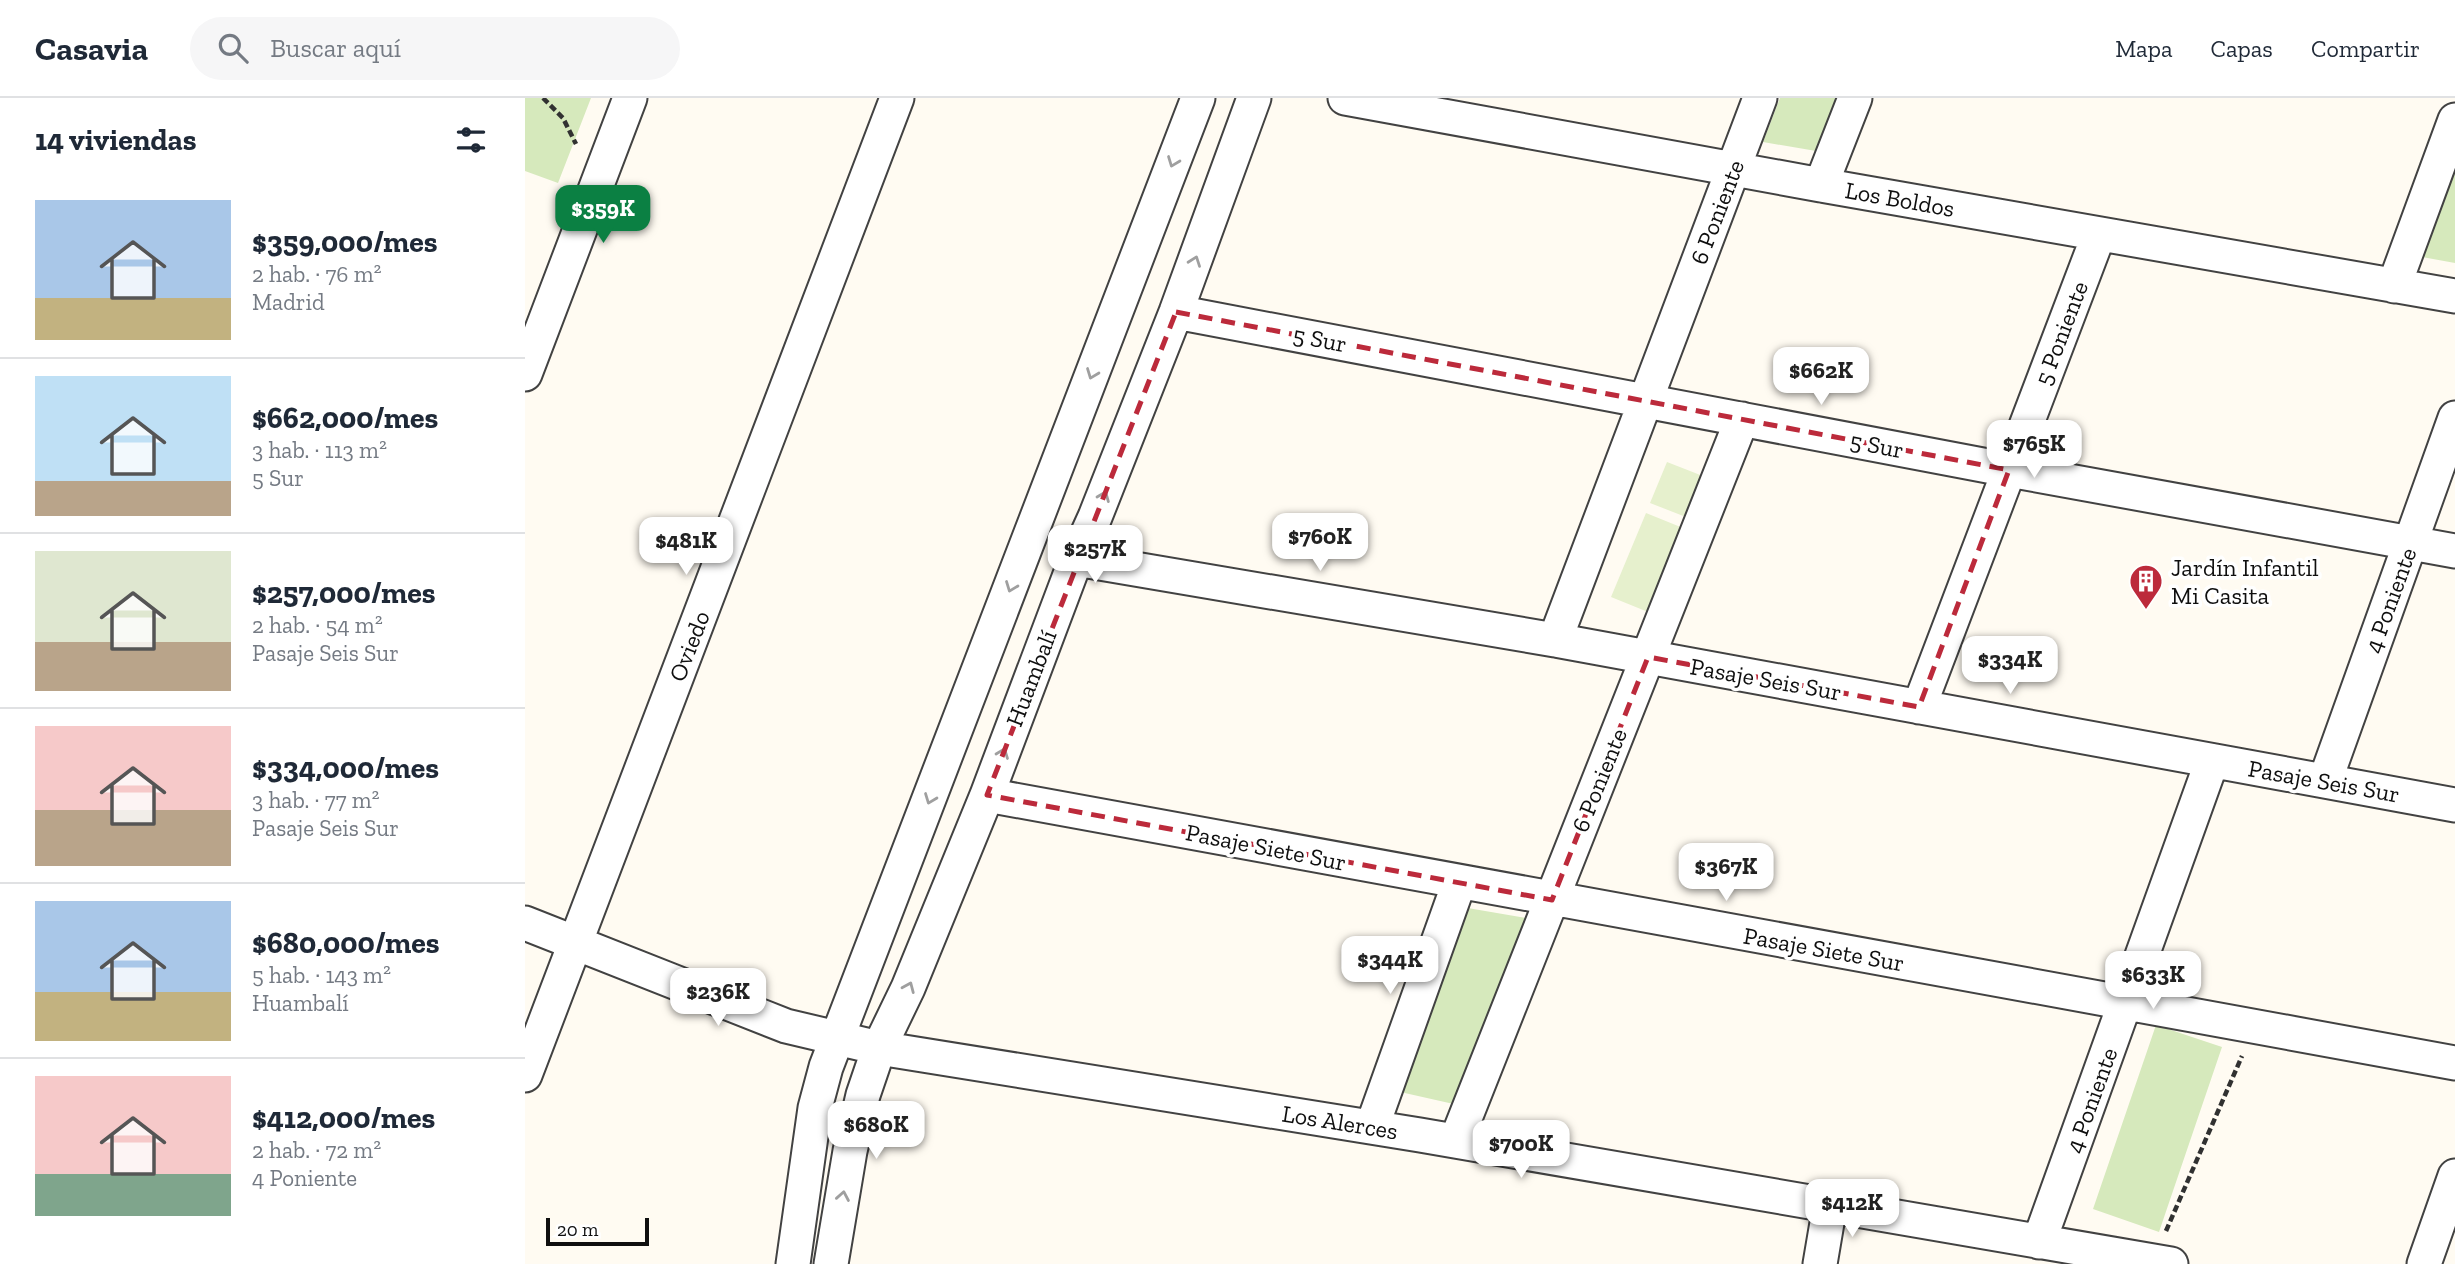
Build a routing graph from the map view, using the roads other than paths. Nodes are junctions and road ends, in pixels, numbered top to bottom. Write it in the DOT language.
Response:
graph roads {
  1 [pos="630,98"];
  2 [pos="897,98"];
  3 [pos="1198,98"];
  4 [pos="1254,98"];
  5 [pos="1345,98"];
  6 [pos="1760,98"];
  7 [pos="1855,98"];
  8 [pos="2455,120"];
  9 [pos="1733,168"];
  10 [pos="1821,185"];
  11 [pos="2099,234"];
  12 [pos="2394,286"];
  13 [pos="2455,296"];
  14 [pos="1176,312"];
  15 [pos="525,374"];
  16 [pos="1645,401"];
  17 [pos="2455,418"];
  18 [pos="1742,419"];
  19 [pos="2009,470"];
  20 [pos="2410,542"];
  21 [pos="2455,551"];
  22 [pos="1076,559"];
  23 [pos="1555,640"];
  24 [pos="1648,657"];
  25 [pos="1919,707"];
  26 [pos="2212,761"];
  27 [pos="2325,781"];
  28 [pos="987,795"];
  29 [pos="2455,805"];
  30 [pos="1459,883"];
  31 [pos="1552,900"];
  32 [pos="525,923"];
  33 [pos="575,943"];
  34 [pos="2126,1004"];
  35 [pos="837,1039"];
  36 [pos="880,1048"];
  37 [pos="2455,1063"];
  38 [pos="525,1075"];
  39 [pos="1372,1127"];
  40 [pos="1456,1141"];
  41 [pos="2455,1176"];
  42 [pos="1830,1205"];
  43 [pos="2039,1242"];
  44 [pos="2162,1262"];
  45 [pos="793,1264"];
  46 [pos="831,1264"];
  47 [pos="837,1264"];
  48 [pos="1820,1264"];
  49 [pos="2424,1264"];
  1 -- 15 [label="street"];
  2 -- 33 [label="street, Oviedo"];
  3 -- 35 [label="street, Huambalí, one-way"];
  14 -- 4 [label="street, Huambalí, one-way"];
  5 -- 9 [label="street, Los Boldos"];
  6 -- 9 [label="street, 6 Poniente"];
  7 -- 10 [label="street"];
  8 -- 12 [label="street"];
  9 -- 10 [label="street, Los Boldos"];
  9 -- 16 [label="street, 6 Poniente"];
  10 -- 11 [label="street, Los Boldos"];
  11 -- 12 [label="street, Los Boldos"];
  11 -- 19 [label="street, 5 Poniente"];
  12 -- 13 [label="street, Los Boldos"];
  14 -- 16 [label="street, 5 Sur"];
  22 -- 14 [label="street, Huambalí, one-way"];
  16 -- 18 [label="street, 5 Sur"];
  16 -- 23 [label="street, 6 Poniente"];
  17 -- 20 [label="street, 4 Poniente"];
  18 -- 19 [label="street, 5 Sur"];
  18 -- 24 [label="street, 6 Poniente"];
  19 -- 20 [label="street, 5 Sur"];
  19 -- 25 [label="street, 5 Poniente"];
  20 -- 21 [label="street, 5 Sur"];
  20 -- 27 [label="street, 4 Poniente"];
  22 -- 23 [label="street, Pasaje Seis Sur"];
  28 -- 22 [label="street, Huambalí, one-way"];
  23 -- 24 [label="street, Pasaje Seis Sur"];
  24 -- 25 [label="street, Pasaje Seis Sur"];
  24 -- 31 [label="street, 6 Poniente"];
  25 -- 26 [label="street, Pasaje Seis Sur"];
  26 -- 27 [label="street, Pasaje Seis Sur"];
  26 -- 34 [label="street, 4 Poniente"];
  27 -- 29 [label="street, Pasaje Seis Sur"];
  28 -- 30 [label="street, Pasaje Siete Sur"];
  36 -- 28 [label="street, Huambalí, one-way"];
  30 -- 31 [label="street, Pasaje Siete Sur"];
  30 -- 39 [label="street"];
  31 -- 34 [label="street, Pasaje Siete Sur"];
  31 -- 40 [label="street, 6 Poniente"];
  32 -- 33 [label="street, Los Alerces"];
  33 -- 35 [label="street, Los Alerces"];
  33 -- 38 [label="street, Oviedo"];
  34 -- 37 [label="street, Pasaje Siete Sur"];
  34 -- 43 [label="street, 4 Poniente"];
  35 -- 36 [label="street, Los Alerces"];
  35 -- 45 [label="street, Huambalí"];
  36 -- 39 [label="street, Los Alerces"];
  46 -- 36 [label="street, Huambalí, one-way"];
  39 -- 40 [label="street, Los Alerces"];
  40 -- 42 [label="street, Los Alerces"];
  41 -- 49 [label="street"];
  42 -- 43 [label="street, Los Alerces"];
  42 -- 48 [label="street"];
  43 -- 44 [label="street, Los Alerces"];
  46 -- 47 [label="street"];
}
